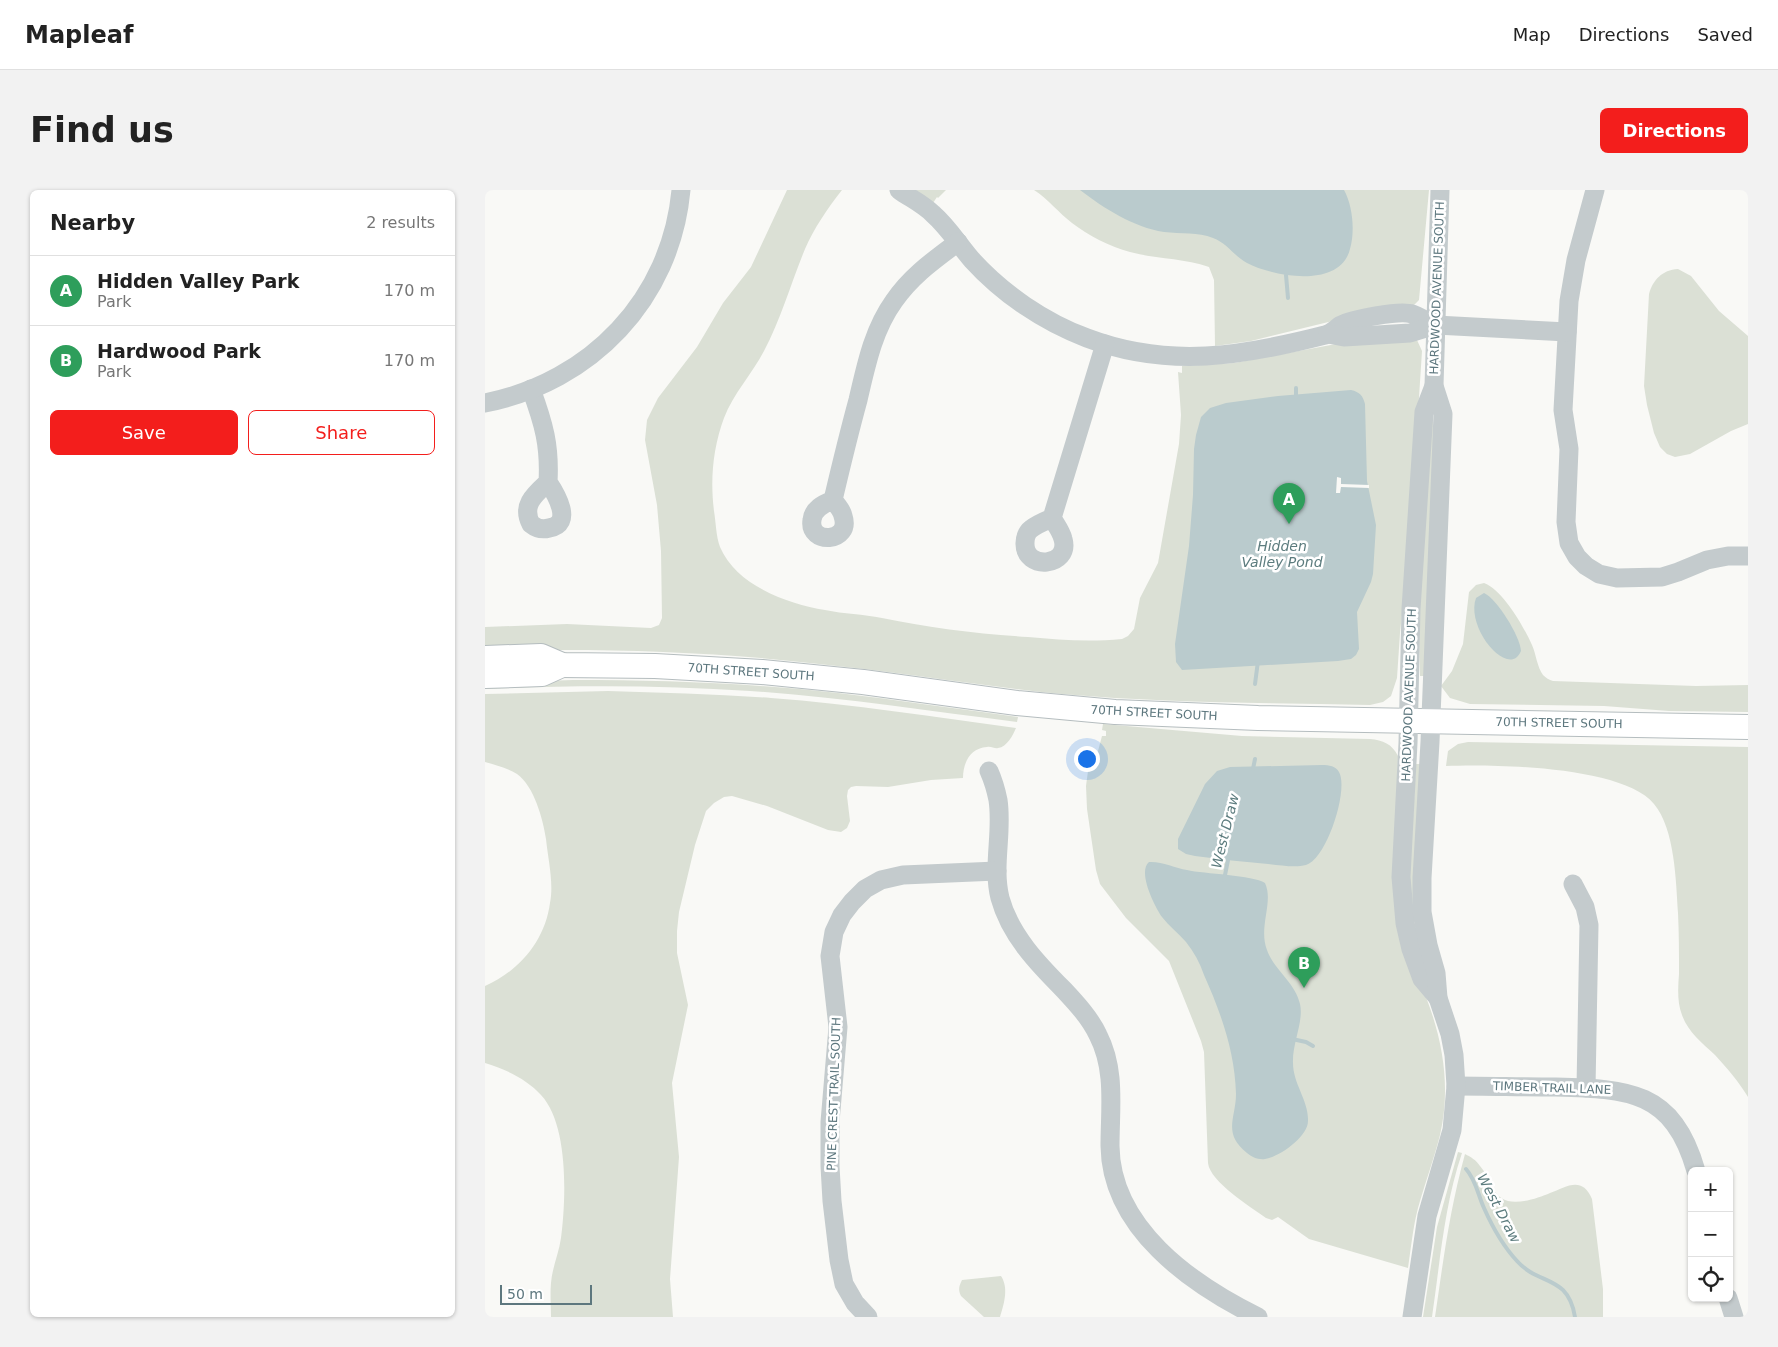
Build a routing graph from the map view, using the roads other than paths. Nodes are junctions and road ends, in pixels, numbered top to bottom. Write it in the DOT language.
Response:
graph roads {
  1 [pos="681,190"];
  2 [pos="899,190"];
  3 [pos="1440,190"];
  4 [pos="1595,190"];
  5 [pos="958,242"];
  6 [pos="1436,325"];
  7 [pos="1567,332"];
  8 [pos="1105,344"];
  9 [pos="531,390"];
  10 [pos="485,403"];
  11 [pos="548,482"];
  12 [pos="833,500"];
  13 [pos="1052,518"];
  14 [pos="1748,556"];
  15 [pos="485,658"];
  16 [pos="562,665"];
  17 [pos="485,676"];
  18 [pos="1419,721"];
  19 [pos="1748,727"];
  20 [pos="989,771"];
  21 [pos="997,871"];
  22 [pos="1573,884"];
  23 [pos="1456,1086"];
  24 [pos="1586,1088"];
  25 [pos="1695,1167"];
  26 [pos="1729,1302"];
  27 [pos="1247,1314"];
  28 [pos="868,1317"];
  29 [pos="1412,1317"];
  30 [pos="1734,1317"];
  1 -- 9 [label="street"];
  2 -- 5 [label="street"];
  3 -- 6 [label="street, HARDWOOD AVENUE SOUTH"];
  4 -- 7 [label="street"];
  5 -- 8 [label="street"];
  5 -- 12 [label="street"];
  6 -- 7 [label="street"];
  6 -- 8 [label="street"];
  6 -- 18 [label="street, HARDWOOD AVENUE SOUTH"];
  7 -- 14 [label="street"];
  8 -- 13 [label="street"];
  9 -- 10 [label="street"];
  9 -- 11 [label="street"];
  15 -- 16 [label="main road, 70TH STREET SOUTH"];
  16 -- 17 [label="main road, 70TH STREET SOUTH"];
  16 -- 18 [label="main road, 70TH STREET SOUTH"];
  18 -- 19 [label="main road, 70TH STREET SOUTH"];
  18 -- 23 [label="street, HARDWOOD AVENUE SOUTH"];
  20 -- 21 [label="street"];
  21 -- 27 [label="street"];
  21 -- 28 [label="street, PINE CREST TRAIL SOUTH"];
  22 -- 24 [label="street"];
  23 -- 24 [label="street, TIMBER TRAIL LANE"];
  23 -- 29 [label="street, HARDWOOD AVENUE SOUTH"];
  24 -- 25 [label="street, TIMBER TRAIL LANE"];
  26 -- 30 [label="street"];
}
